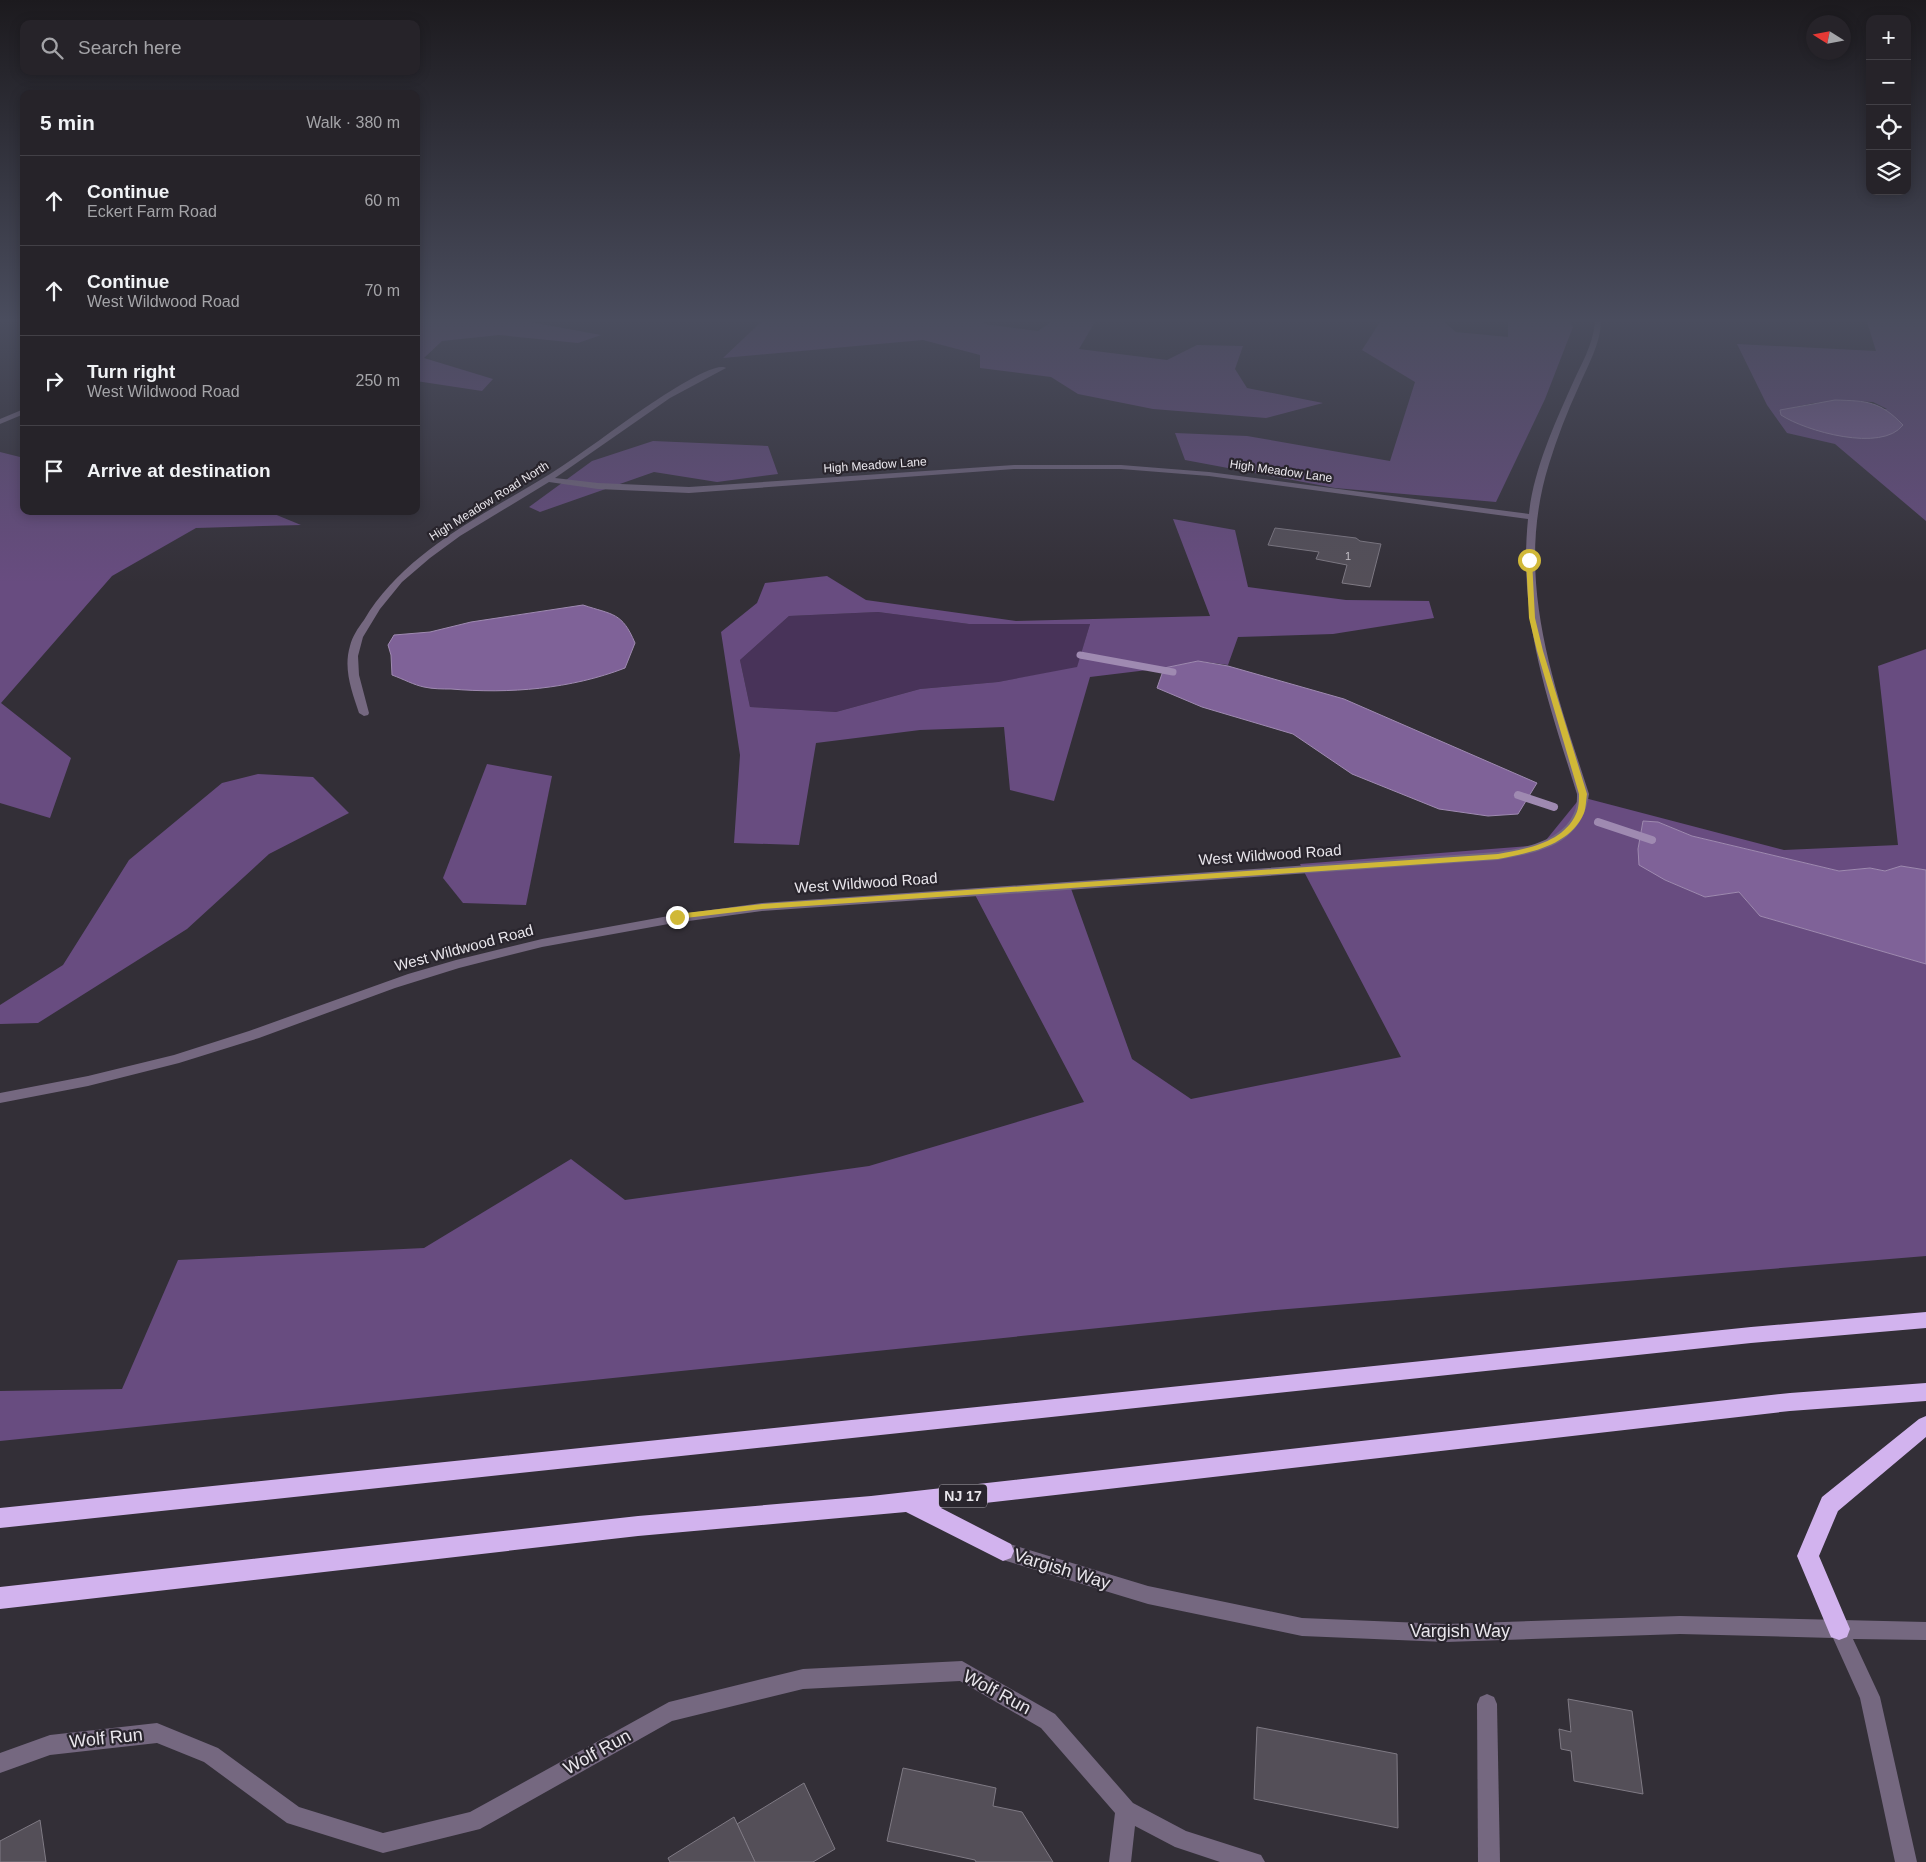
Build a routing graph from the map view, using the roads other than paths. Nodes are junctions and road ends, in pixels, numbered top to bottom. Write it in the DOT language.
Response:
graph roads {
  1 [pos="648,409"];
  2 [pos="1565,409"];
  3 [pos="20,413"];
  4 [pos="0,422"];
  5 [pos="547,479"];
  6 [pos="1531,517"];
  7 [pos="364,713"];
  8 [pos="0,1098"];
  9 [pos="1926,1320"];
  10 [pos="1926,1392"];
  11 [pos="1926,1425"];
  12 [pos="908,1502"];
  13 [pos="0,1518"];
  14 [pos="1003,1551"];
  15 [pos="0,1598"];
  16 [pos="1840,1629"];
  17 [pos="1926,1631"];
  18 [pos="1487,1704"];
  19 [pos="0,1763"];
  20 [pos="1126,1810"];
  21 [pos="1120,1862"];
  22 [pos="1254,1862"];
  23 [pos="1489,1862"];
  24 [pos="1906,1862"];
  1 -- 5 [label="street, High Meadow Road North"];
  2 -- 6 [label="street, West Wildwood Road"];
  3 -- 4 [label="street"];
  5 -- 6 [label="street, High Meadow Lane"];
  5 -- 7 [label="street, High Meadow Road North"];
  6 -- 8 [label="street, West Wildwood Road"];
  9 -- 13 [label="highway"];
  10 -- 12 [label="highway, NJ 17"];
  11 -- 16 [label="highway"];
  12 -- 14 [label="highway"];
  12 -- 15 [label="highway, NJ 17"];
  14 -- 16 [label="street, Vargish Way"];
  16 -- 17 [label="street, Vargish Way"];
  16 -- 24 [label="street"];
  18 -- 23 [label="street"];
  19 -- 20 [label="street, Wolf Run"];
  20 -- 21 [label="street"];
  20 -- 22 [label="street"];
}
